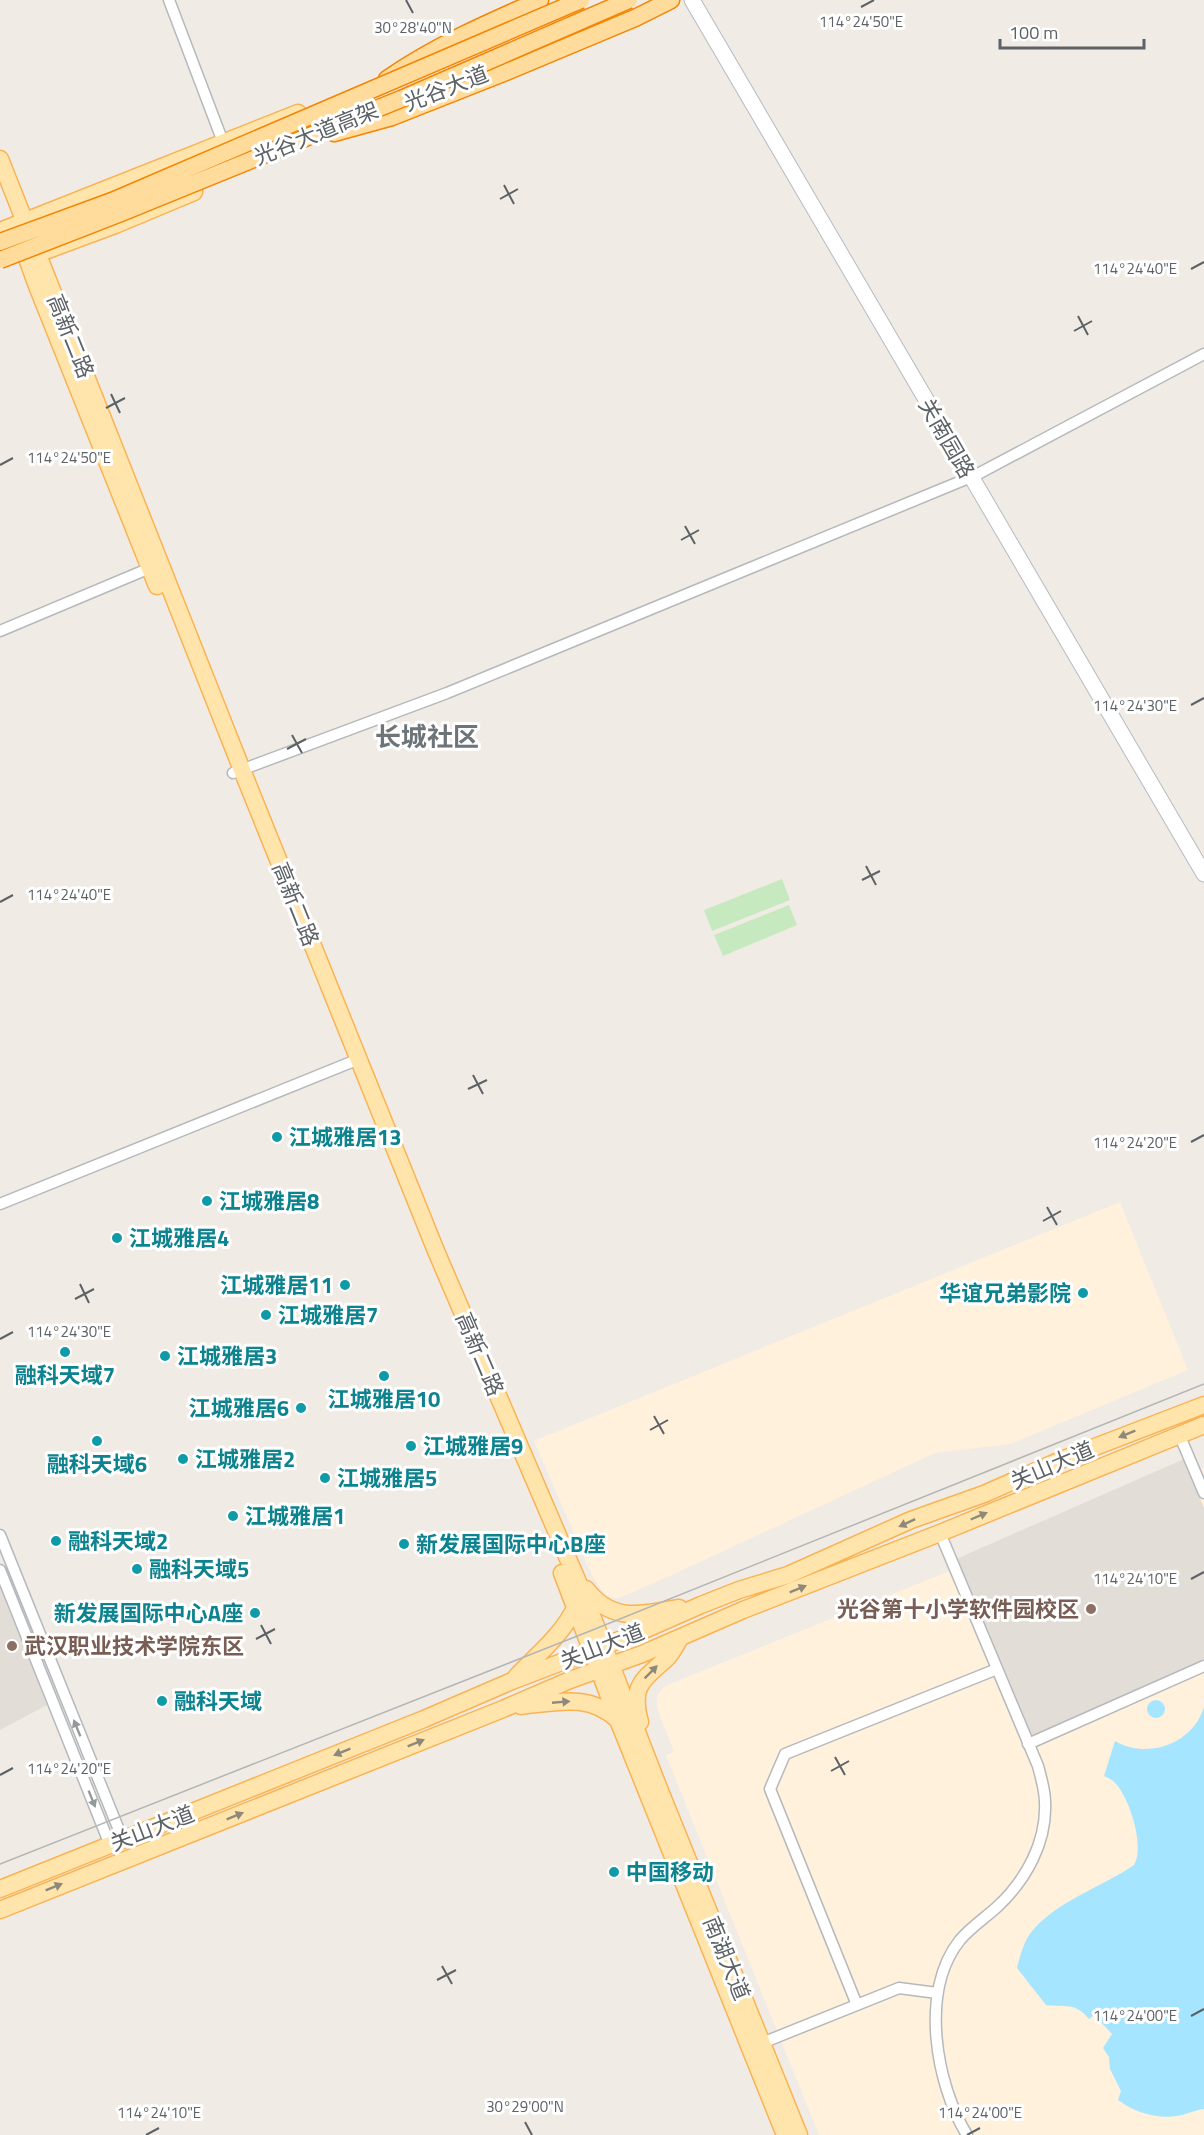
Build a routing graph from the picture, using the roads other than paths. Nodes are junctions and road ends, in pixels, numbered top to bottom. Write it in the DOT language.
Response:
graph roads {
  1 [pos="169,0"];
  2 [pos="540,0"];
  3 [pos="581,0"];
  4 [pos="591,0"];
  5 [pos="628,0"];
  6 [pos="657,0"];
  7 [pos="671,0"];
  8 [pos="692,0"];
  9 [pos="702,0"];
  10 [pos="383,81"];
  11 [pos="334,133"];
  12 [pos="223,142"];
  13 [pos="0,159"];
  14 [pos="0,186"];
  15 [pos="14,226"];
  16 [pos="83,238"];
  17 [pos="0,242"];
  18 [pos="32,255"];
  19 [pos="0,260"];
  20 [pos="0,268"];
  21 [pos="50,284"];
  22 [pos="1204,354"];
  23 [pos="973,477"];
  24 [pos="150,568"];
  25 [pos="0,631"];
  26 [pos="237,772"];
  27 [pos="1204,861"];
  28 [pos="1204,874"];
  29 [pos="353,1060"];
  30 [pos="0,1204"];
  31 [pos="1204,1405"];
  32 [pos="1204,1425"];
  33 [pos="1179,1434"];
  34 [pos="1204,1493"];
  35 [pos="940,1533"];
  36 [pos="0,1535"];
  37 [pos="0,1570"];
  38 [pos="574,1574"];
  39 [pos="701,1605"];
  40 [pos="575,1608"];
  41 [pos="680,1638"];
  42 [pos="598,1648"];
  43 [pos="1204,1666"];
  44 [pos="605,1667"];
  45 [pos="997,1669"];
  46 [pos="512,1681"];
  47 [pos="503,1709"];
  48 [pos="618,1720"];
  49 [pos="1028,1744"];
  50 [pos="658,1786"];
  51 [pos="117,1843"];
  52 [pos="0,1889"];
  53 [pos="0,1910"];
  54 [pos="937,1993"];
  55 [pos="857,2005"];
  56 [pos="762,2043"];
  57 [pos="785,2135"];
  58 [pos="799,2135"];
  59 [pos="967,2135"];
  1 -- 12 [label="street"];
  2 -- 10 [label="highway"];
  3 -- 17 [label="highway, 光谷大道高架, bridge"];
  4 -- 10 [label="main road, 光谷大道"];
  5 -- 19 [label="highway, 光谷大道高架, bridge"];
  6 -- 11 [label="main road, 光谷大道"];
  7 -- 11 [label="highway"];
  8 -- 23 [label="main road, 关南园路"];
  9 -- 23 [label="main road, 关南园路"];
  10 -- 12 [label="main road, 光谷大道"];
  11 -- 16 [label="main road, 光谷大道"];
  12 -- 15 [label="main road, 光谷大道"];
  13 -- 15 [label="main road, 高新二路"];
  14 -- 15 [label="main road, 高新二路"];
  15 -- 18 [label="main road, 高新二路"];
  16 -- 18 [label="main road, 光谷大道"];
  16 -- 21 [label="main road"];
  18 -- 20 [label="main road, 光谷大道"];
  18 -- 21 [label="main road, 高新二路"];
  18 -- 24 [label="main road, 高新二路"];
  21 -- 26 [label="main road, 高新二路"];
  22 -- 23 [label="street"];
  23 -- 26 [label="street"];
  23 -- 27 [label="main road, 关南园路"];
  23 -- 28 [label="main road, 关南园路"];
  24 -- 25 [label="street"];
  24 -- 26 [label="main road, 高新二路"];
  26 -- 29 [label="main road, 高新二路"];
  29 -- 30 [label="street"];
  29 -- 38 [label="main road, 高新二路"];
  29 -- 40 [label="main road, 高新二路"];
  31 -- 39 [label="main road, 关山大道, one-way"];
  32 -- 33 [label="main road, 关山大道"];
  33 -- 34 [label="street"];
  35 -- 33 [label="main road, 关山大道, one-way"];
  41 -- 35 [label="main road, 关山大道, one-way"];
  35 -- 45 [label="street"];
  51 -- 36 [label="street, one-way"];
  37 -- 51 [label="street, one-way"];
  38 -- 39 [label="main road"];
  38 -- 42 [label="main road, 高新二路"];
  39 -- 42 [label="main road, 关山大道"];
  40 -- 42 [label="main road, 高新二路"];
  40 -- 46 [label="main road"];
  41 -- 44 [label="main road, 关山大道"];
  50 -- 41 [label="main road, one-way"];
  42 -- 44 [label="main road, 南湖大道"];
  42 -- 46 [label="main road, 关山大道"];
  43 -- 49 [label="street"];
  44 -- 47 [label="main road, 关山大道"];
  44 -- 48 [label="main road, 南湖大道"];
  44 -- 50 [label="main road, 南湖大道"];
  45 -- 49 [label="street"];
  45 -- 55 [label="street"];
  46 -- 51 [label="main road, 关山大道, one-way"];
  47 -- 48 [label="main road, one-way"];
  53 -- 47 [label="main road, 关山大道, one-way"];
  48 -- 57 [label="main road, 南湖大道"];
  49 -- 54 [label="street"];
  50 -- 56 [label="main road, 南湖大道"];
  51 -- 52 [label="main road, 关山大道"];
  54 -- 55 [label="street"];
  54 -- 59 [label="street"];
  55 -- 56 [label="street"];
  56 -- 58 [label="main road, 南湖大道"];
}
